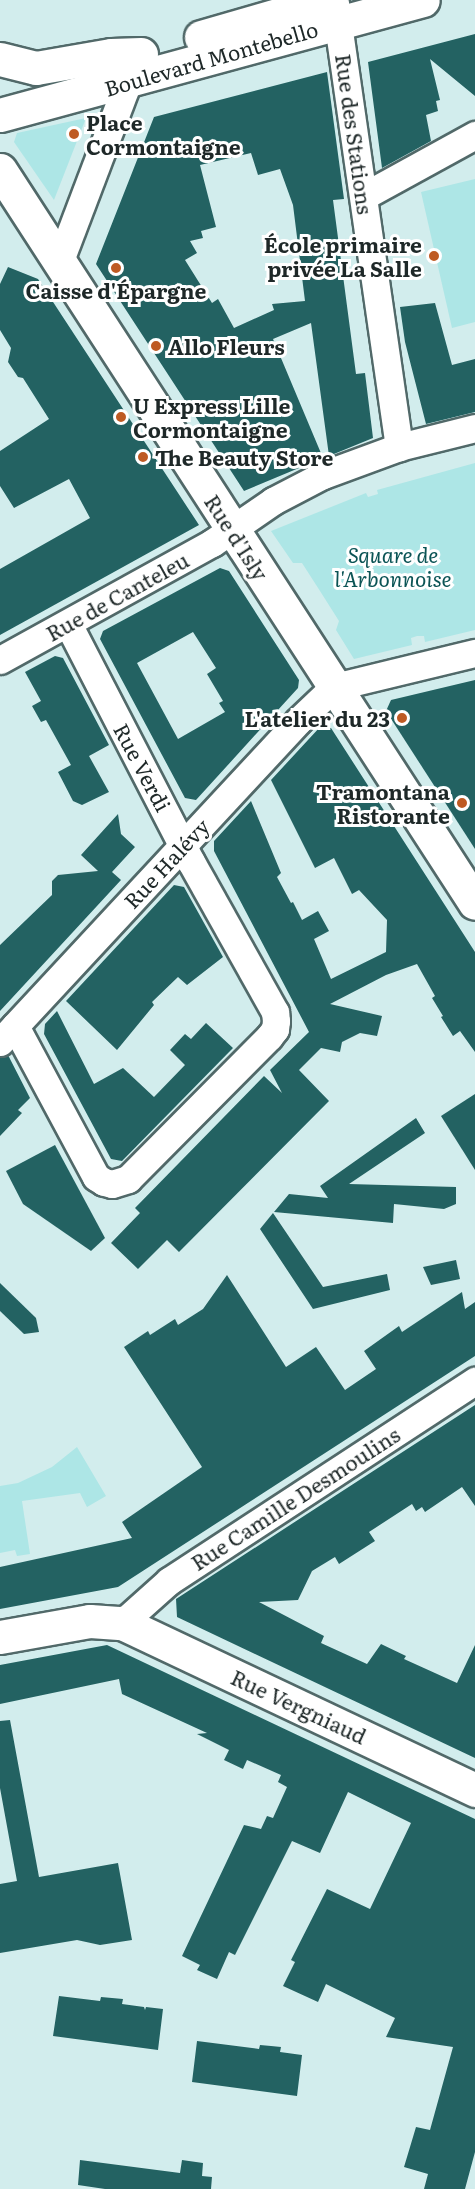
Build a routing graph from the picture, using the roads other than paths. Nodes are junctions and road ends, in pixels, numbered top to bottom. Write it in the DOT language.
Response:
graph roads {
  1 [pos="423,0"];
  2 [pos="334,7"];
  3 [pos="0,59"];
  4 [pos="134,67"];
  5 [pos="0,95"];
  6 [pos="0,115"];
  7 [pos="475,135"];
  8 [pos="0,170"];
  9 [pos="364,196"];
  10 [pos="59,263"];
  11 [pos="475,428"];
  12 [pos="399,447"];
  13 [pos="232,530"];
  14 [pos="68,624"];
  15 [pos="475,653"];
  16 [pos="0,660"];
  17 [pos="334,687"];
  18 [pos="183,844"];
  19 [pos="475,903"];
  20 [pos="8,1034"];
  21 [pos="475,1381"];
  22 [pos="122,1623"];
  23 [pos="0,1637"];
  24 [pos="475,1790"];
  1 -- 2 [label="street, Boulevard Montebello"];
  2 -- 4 [label="street, Boulevard Montebello"];
  2 -- 9 [label="street, Rue des Stations"];
  3 -- 4 [label="street"];
  4 -- 5 [label="street, Boulevard Montebello"];
  4 -- 6 [label="street, Boulevard Montebello"];
  4 -- 10 [label="street"];
  7 -- 9 [label="street"];
  8 -- 10 [label="street, Rue d'Isly"];
  9 -- 12 [label="street, Rue des Stations"];
  10 -- 13 [label="street, Rue d'Isly"];
  11 -- 12 [label="street, Rue de Canteleu"];
  12 -- 13 [label="street, Rue de Canteleu"];
  13 -- 14 [label="street, Rue de Canteleu"];
  13 -- 17 [label="street, Rue d'Isly"];
  14 -- 16 [label="street, Rue de Canteleu"];
  14 -- 18 [label="street, Rue Verdi"];
  15 -- 17 [label="street"];
  17 -- 18 [label="street, Rue Halévy"];
  17 -- 19 [label="street, Rue d'Isly"];
  18 -- 20 [label="street, Rue Halévy"];
  18 -- 20 [label="street, Rue Verdi"];
  21 -- 22 [label="street, Rue Camille Desmoulins"];
  22 -- 23 [label="street"];
  22 -- 24 [label="street, Rue Vergniaud"];
}
